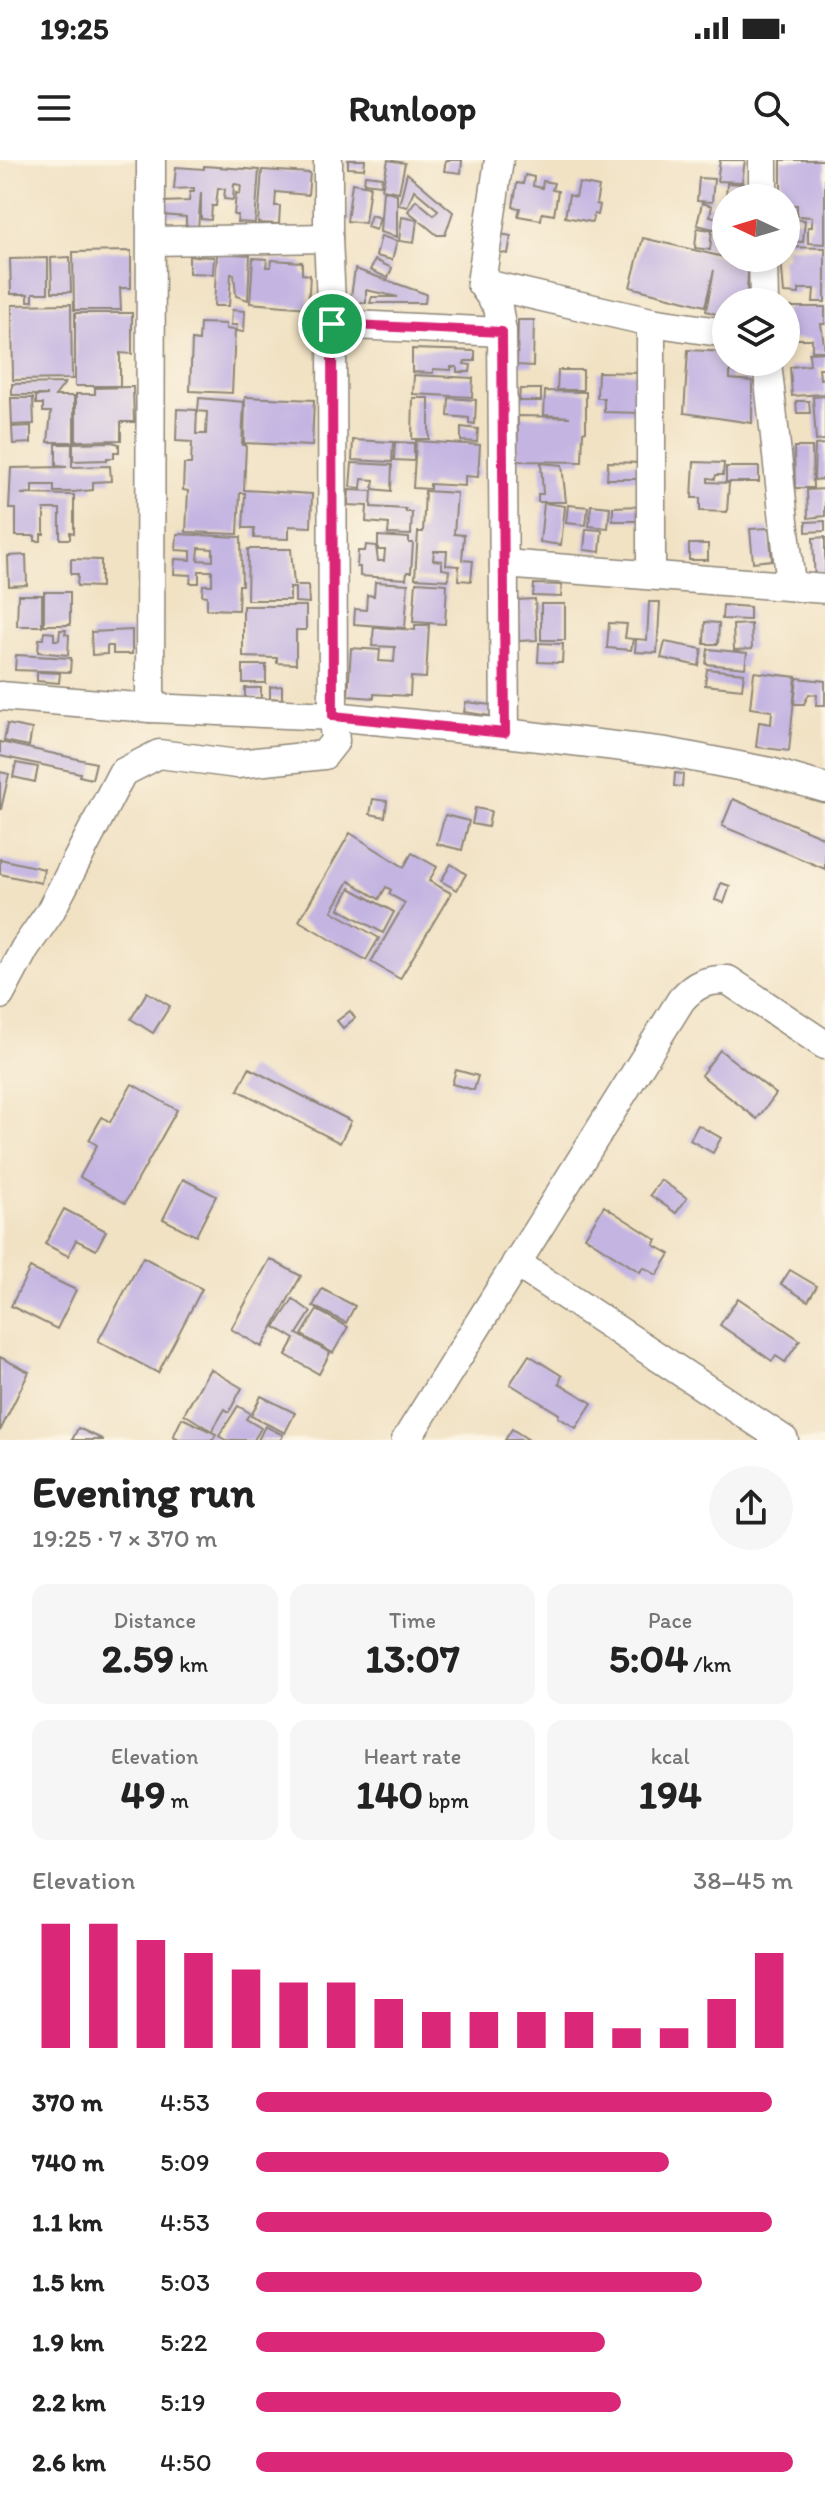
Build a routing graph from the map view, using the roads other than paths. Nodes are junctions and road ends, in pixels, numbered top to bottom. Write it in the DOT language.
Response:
graph roads {
  1 [pos="151,160"];
  2 [pos="328,160"];
  3 [pos="499,160"];
  4 [pos="763,160"];
  5 [pos="763,184"];
  6 [pos="328,238"];
  7 [pos="153,241"];
  8 [pos="481,283"];
  9 [pos="651,322"];
  10 [pos="332,324"];
  11 [pos="712,331"];
  12 [pos="502,332"];
  13 [pos="768,376"];
  14 [pos="504,564"];
  15 [pos="651,575"];
  16 [pos="791,586"];
  17 [pos="825,589"];
  18 [pos="0,696"];
  19 [pos="150,708"];
  20 [pos="333,716"];
  21 [pos="505,733"];
  22 [pos="825,788"];
  23 [pos="0,995"];
  24 [pos="825,1045"];
  25 [pos="516,1263"];
  26 [pos="406,1440"];
  27 [pos="784,1440"];
  1 -- 7 [label="street"];
  2 -- 6 [label="street"];
  3 -- 8 [label="street"];
  4 -- 5 [label="street"];
  6 -- 7 [label="street"];
  6 -- 10 [label="street"];
  7 -- 19 [label="street"];
  8 -- 9 [label="street"];
  8 -- 12 [label="street"];
  9 -- 11 [label="street"];
  9 -- 15 [label="street"];
  10 -- 12 [label="street"];
  10 -- 20 [label="street"];
  12 -- 14 [label="street"];
  13 -- 16 [label="street"];
  14 -- 15 [label="street"];
  14 -- 21 [label="street"];
  15 -- 16 [label="street"];
  16 -- 17 [label="street"];
  18 -- 19 [label="street"];
  19 -- 20 [label="street"];
  20 -- 21 [label="street"];
  20 -- 23 [label="street"];
  21 -- 22 [label="street"];
  24 -- 25 [label="street"];
  25 -- 26 [label="street"];
  25 -- 27 [label="street"];
}
